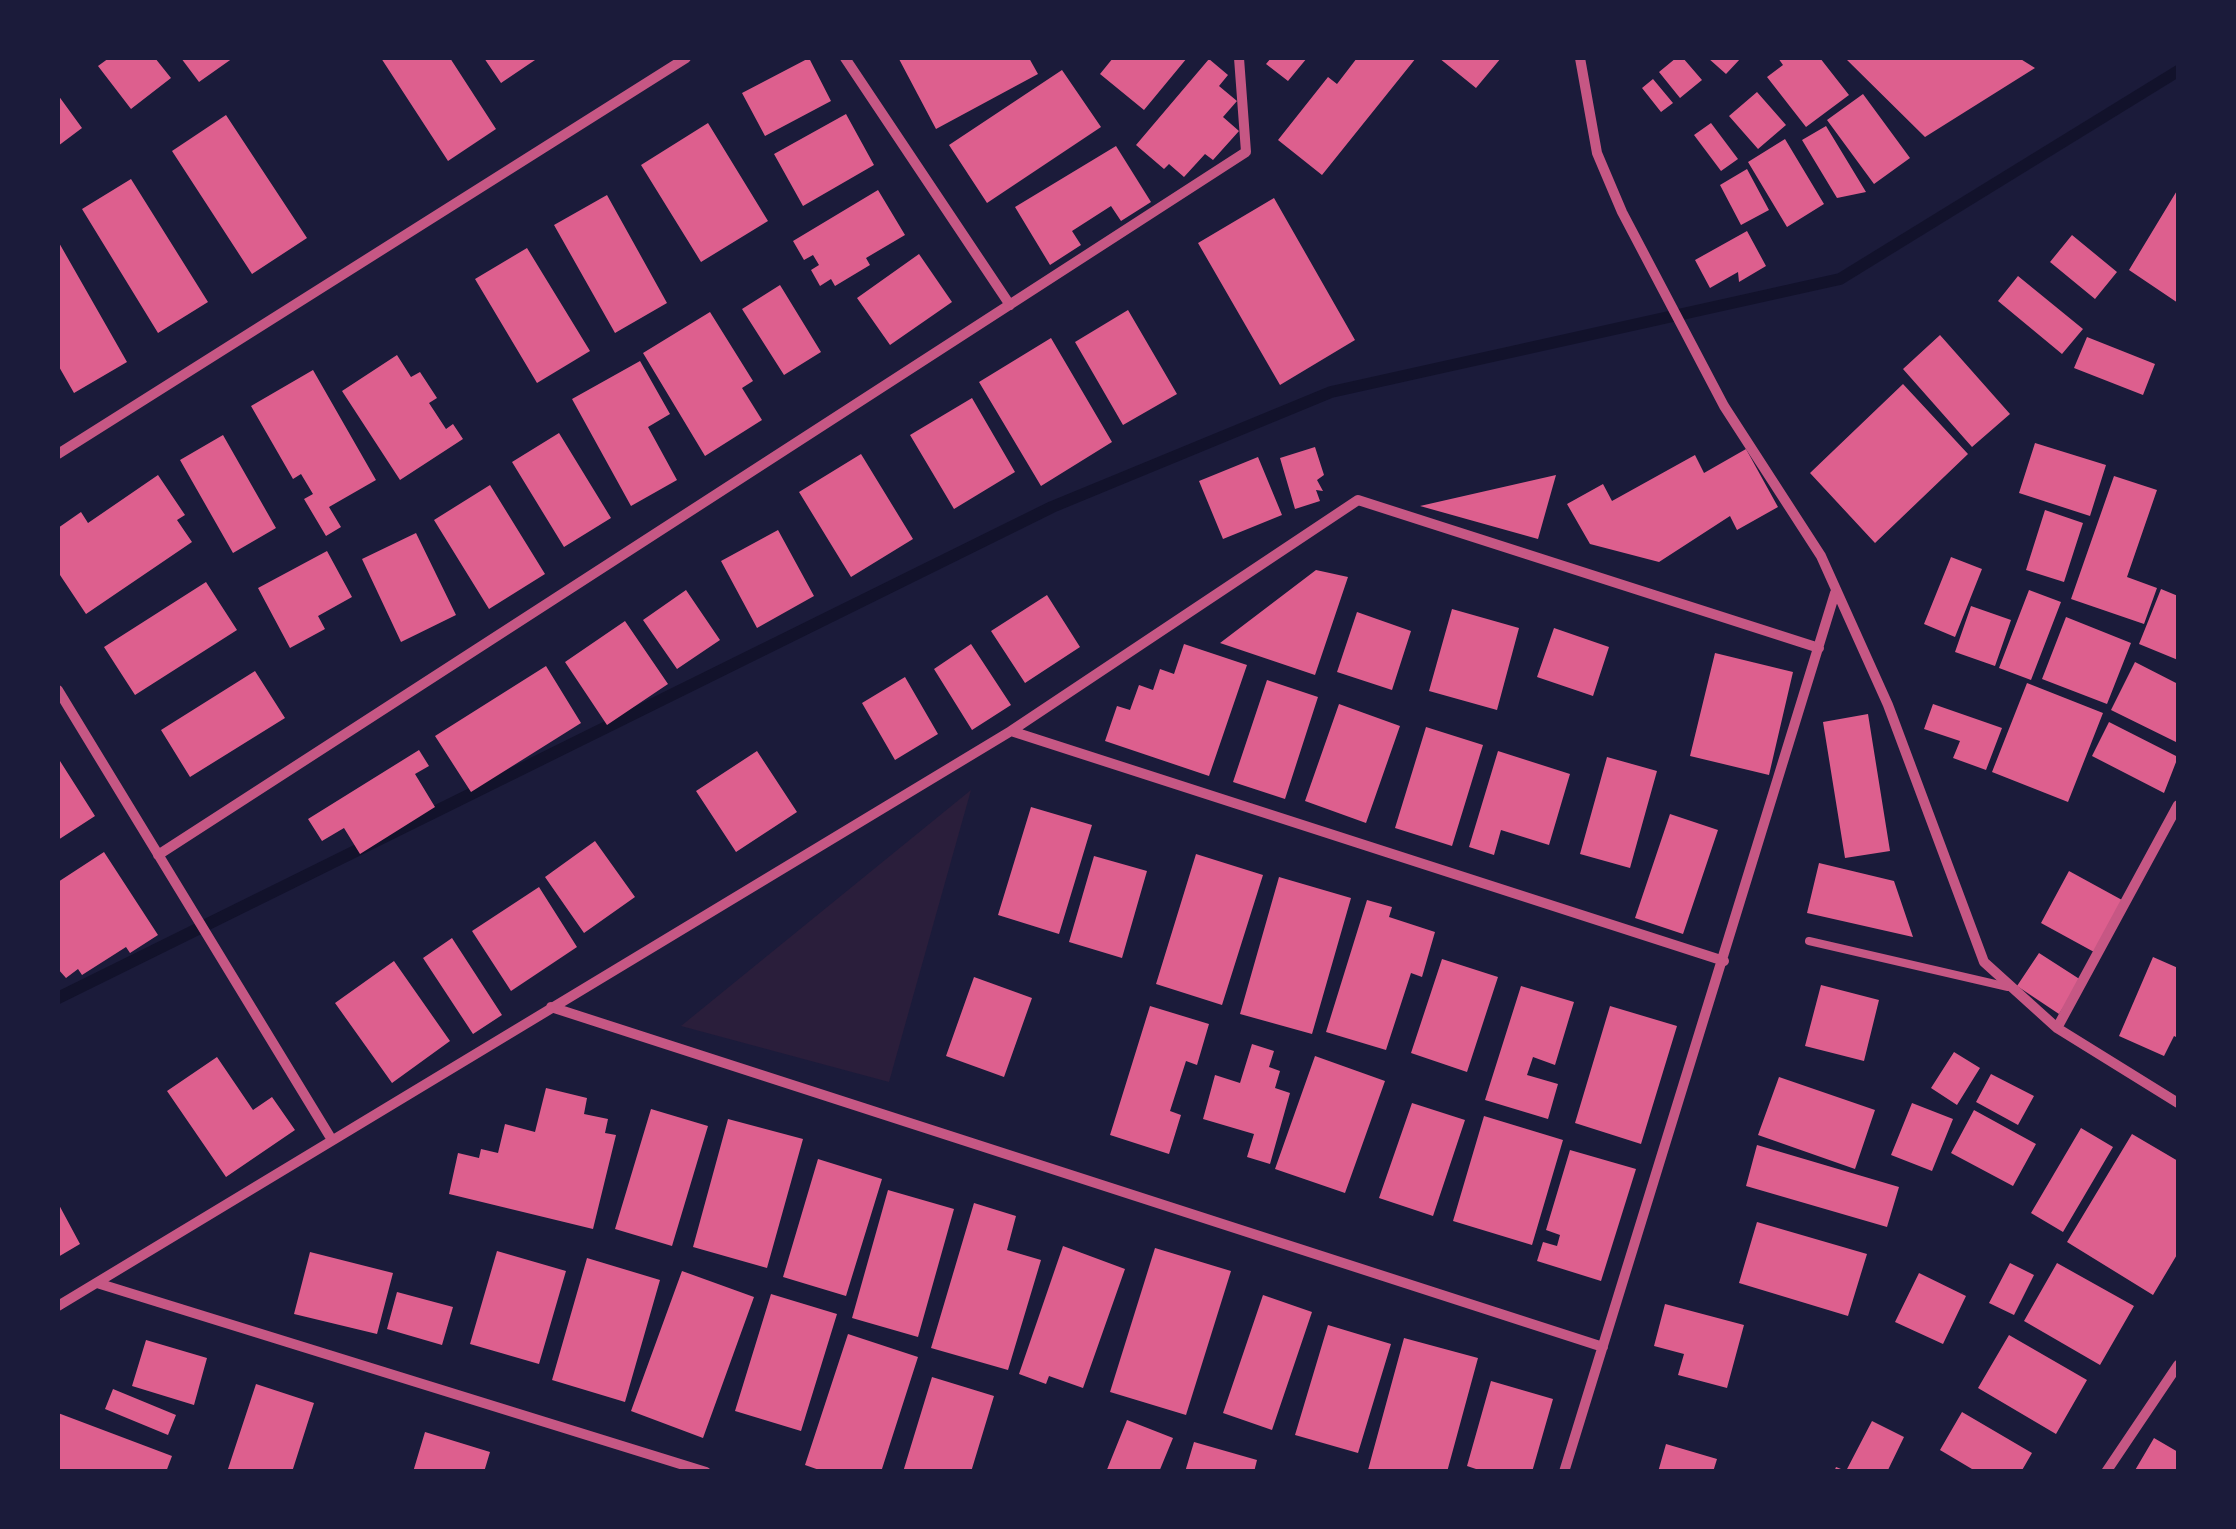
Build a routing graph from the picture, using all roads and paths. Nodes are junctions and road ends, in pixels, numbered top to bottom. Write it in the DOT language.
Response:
graph roads {
  1 [pos="686,58"];
  2 [pos="845,58"];
  3 [pos="1239,58"];
  4 [pos="1580,58"];
  5 [pos="1010,305"];
  6 [pos="58,454"];
  7 [pos="1836,592"];
  8 [pos="1819,648"];
  9 [pos="58,690"];
  10 [pos="1012,731"];
  11 [pos="2178,804"];
  12 [pos="158,855"];
  13 [pos="1809,942"];
  14 [pos="1724,961"];
  15 [pos="2013,988"];
  16 [pos="551,1006"];
  17 [pos="2057,1028"];
  18 [pos="2178,1103"];
  19 [pos="332,1140"];
  20 [pos="97,1283"];
  21 [pos="58,1306"];
  22 [pos="1603,1347"];
  23 [pos="2178,1365"];
  24 [pos="706,1472"];
  25 [pos="1564,1472"];
  26 [pos="2106,1472"];
  1 -- 6 [label="street"];
  2 -- 5 [label="street"];
  3 -- 5 [label="street"];
  4 -- 7 [label="street"];
  5 -- 12 [label="street"];
  7 -- 8 [label="street"];
  7 -- 15 [label="street"];
  8 -- 10 [label="street"];
  8 -- 14 [label="street"];
  9 -- 12 [label="street"];
  10 -- 14 [label="street"];
  10 -- 16 [label="street"];
  11 -- 17 [label="street"];
  12 -- 19 [label="street"];
  13 -- 15 [label="lane"];
  14 -- 22 [label="street"];
  15 -- 17 [label="street"];
  16 -- 19 [label="street"];
  16 -- 22 [label="street"];
  17 -- 18 [label="street"];
  19 -- 20 [label="street"];
  20 -- 21 [label="street"];
  20 -- 24 [label="street"];
  22 -- 25 [label="street"];
  23 -- 26 [label="street"];
}
